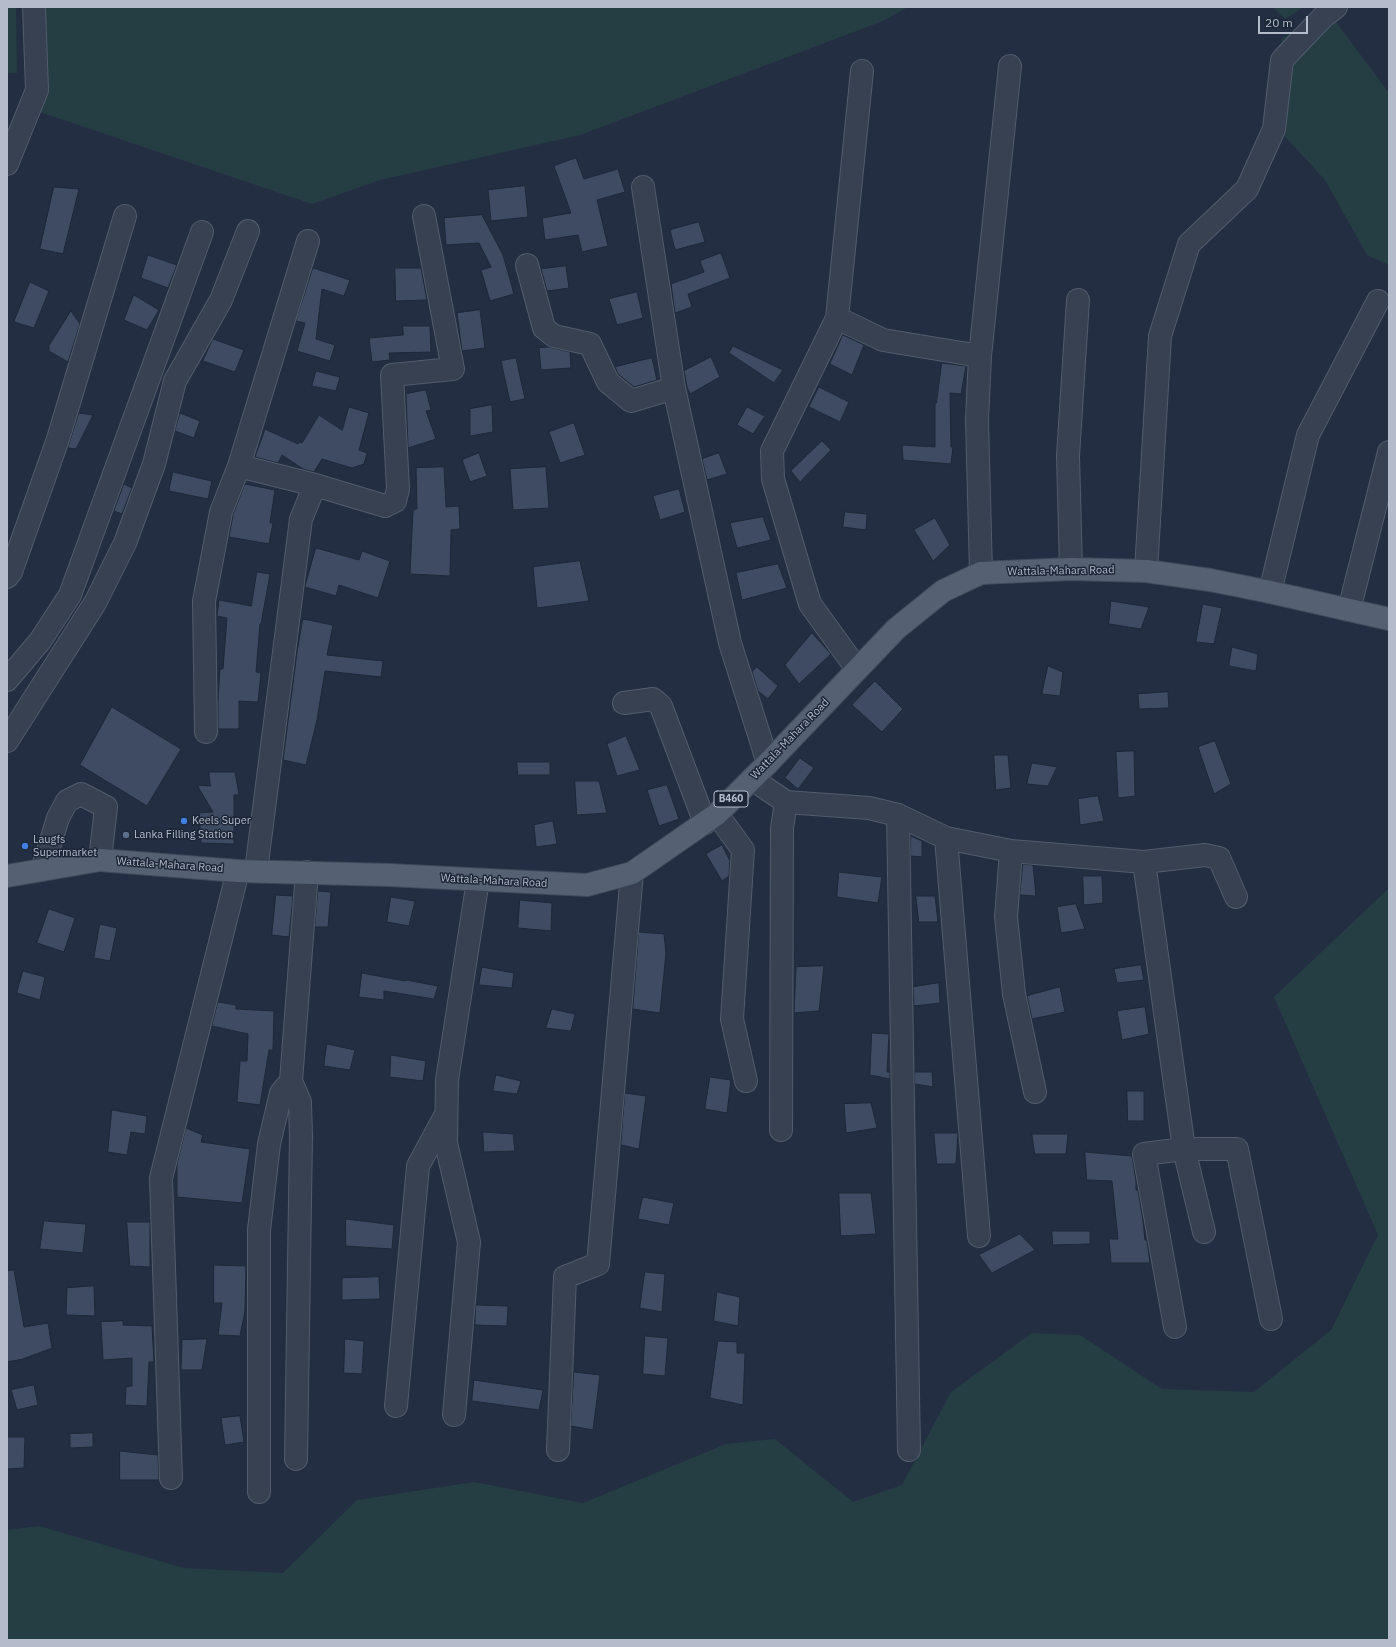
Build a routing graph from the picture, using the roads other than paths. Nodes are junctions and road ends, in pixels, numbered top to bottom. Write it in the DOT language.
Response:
graph roads {
  1 [pos="34,7"];
  2 [pos="1336,7"];
  3 [pos="1010,66"];
  4 [pos="862,72"];
  5 [pos="7,164"];
  6 [pos="643,187"];
  7 [pos="125,216"];
  8 [pos="424,216"];
  9 [pos="248,231"];
  10 [pos="202,232"];
  11 [pos="308,241"];
  12 [pos="527,264"];
  13 [pos="1078,300"];
  14 [pos="1378,301"];
  15 [pos="837,318"];
  16 [pos="980,356"];
  17 [pos="674,388"];
  18 [pos="1389,452"];
  19 [pos="239,466"];
  20 [pos="315,485"];
  21 [pos="1071,569"];
  22 [pos="1146,571"];
  23 [pos="981,573"];
  24 [pos="7,577"];
  25 [pos="1270,592"];
  26 [pos="1349,610"];
  27 [pos="1389,620"];
  28 [pos="857,669"];
  29 [pos="7,680"];
  30 [pos="624,703"];
  31 [pos="206,732"];
  32 [pos="7,741"];
  33 [pos="768,763"];
  34 [pos="752,779"];
  35 [pos="786,802"];
  36 [pos="898,815"];
  37 [pos="711,819"];
  38 [pos="946,838"];
  39 [pos="1011,851"];
  40 [pos="100,860"];
  41 [pos="1144,862"];
  42 [pos="42,870"];
  43 [pos="247,871"];
  44 [pos="308,872"];
  45 [pos="632,874"];
  46 [pos="7,876"];
  47 [pos="478,880"];
  48 [pos="1236,897"];
  49 [pos="291,1081"];
  50 [pos="746,1081"];
  51 [pos="1035,1092"];
  52 [pos="446,1116"];
  53 [pos="781,1130"];
  54 [pos="1184,1149"];
  55 [pos="1204,1232"];
  56 [pos="979,1236"];
  57 [pos="1270,1319"];
  58 [pos="1175,1327"];
  59 [pos="396,1406"];
  60 [pos="454,1415"];
  61 [pos="558,1450"];
  62 [pos="909,1450"];
  63 [pos="296,1459"];
  64 [pos="171,1478"];
  65 [pos="259,1492"];
  1 -- 5 [label="street"];
  2 -- 22 [label="street"];
  3 -- 16 [label="street"];
  4 -- 15 [label="street"];
  6 -- 17 [label="street"];
  7 -- 24 [label="street"];
  8 -- 20 [label="street"];
  9 -- 32 [label="street"];
  10 -- 29 [label="street"];
  11 -- 19 [label="street"];
  12 -- 17 [label="street"];
  13 -- 21 [label="street"];
  14 -- 25 [label="street"];
  15 -- 16 [label="street"];
  15 -- 28 [label="street"];
  16 -- 23 [label="street"];
  17 -- 33 [label="street"];
  18 -- 26 [label="street"];
  19 -- 20 [label="street"];
  19 -- 31 [label="street"];
  20 -- 43 [label="street"];
  21 -- 22 [label="main road, Wattala-Mahara Road / B460"];
  21 -- 23 [label="main road, Wattala-Mahara Road / B460"];
  22 -- 25 [label="main road, Wattala-Mahara Road / B460"];
  23 -- 28 [label="main road, Wattala-Mahara Road / B460"];
  25 -- 26 [label="main road, Wattala-Mahara Road / B460"];
  26 -- 27 [label="main road, Wattala-Mahara Road / B460"];
  28 -- 33 [label="main road, Wattala-Mahara Road / B460"];
  30 -- 37 [label="street"];
  33 -- 34 [label="main road, Wattala-Mahara Road / B460"];
  34 -- 35 [label="street"];
  34 -- 37 [label="main road, Wattala-Mahara Road / B460"];
  35 -- 36 [label="street"];
  35 -- 53 [label="street"];
  36 -- 38 [label="street"];
  36 -- 62 [label="street"];
  37 -- 45 [label="main road, Wattala-Mahara Road / B460"];
  37 -- 50 [label="street"];
  38 -- 39 [label="street"];
  38 -- 56 [label="street"];
  39 -- 41 [label="street"];
  39 -- 51 [label="street"];
  40 -- 42 [label="main road, Wattala-Mahara Road / B460"];
  40 -- 42 [label="street"];
  40 -- 43 [label="main road, Wattala-Mahara Road / B460"];
  41 -- 48 [label="street"];
  41 -- 54 [label="street"];
  42 -- 46 [label="main road, Wattala-Mahara Road / B460"];
  43 -- 44 [label="main road, Wattala-Mahara Road / B460"];
  43 -- 64 [label="street"];
  44 -- 47 [label="main road, Wattala-Mahara Road / B460"];
  44 -- 49 [label="street"];
  45 -- 47 [label="main road, Wattala-Mahara Road / B460"];
  45 -- 61 [label="street"];
  47 -- 52 [label="street"];
  49 -- 63 [label="street"];
  49 -- 65 [label="street"];
  52 -- 59 [label="street"];
  52 -- 60 [label="street"];
  54 -- 55 [label="street"];
  54 -- 57 [label="street"];
  54 -- 58 [label="street"];
}
